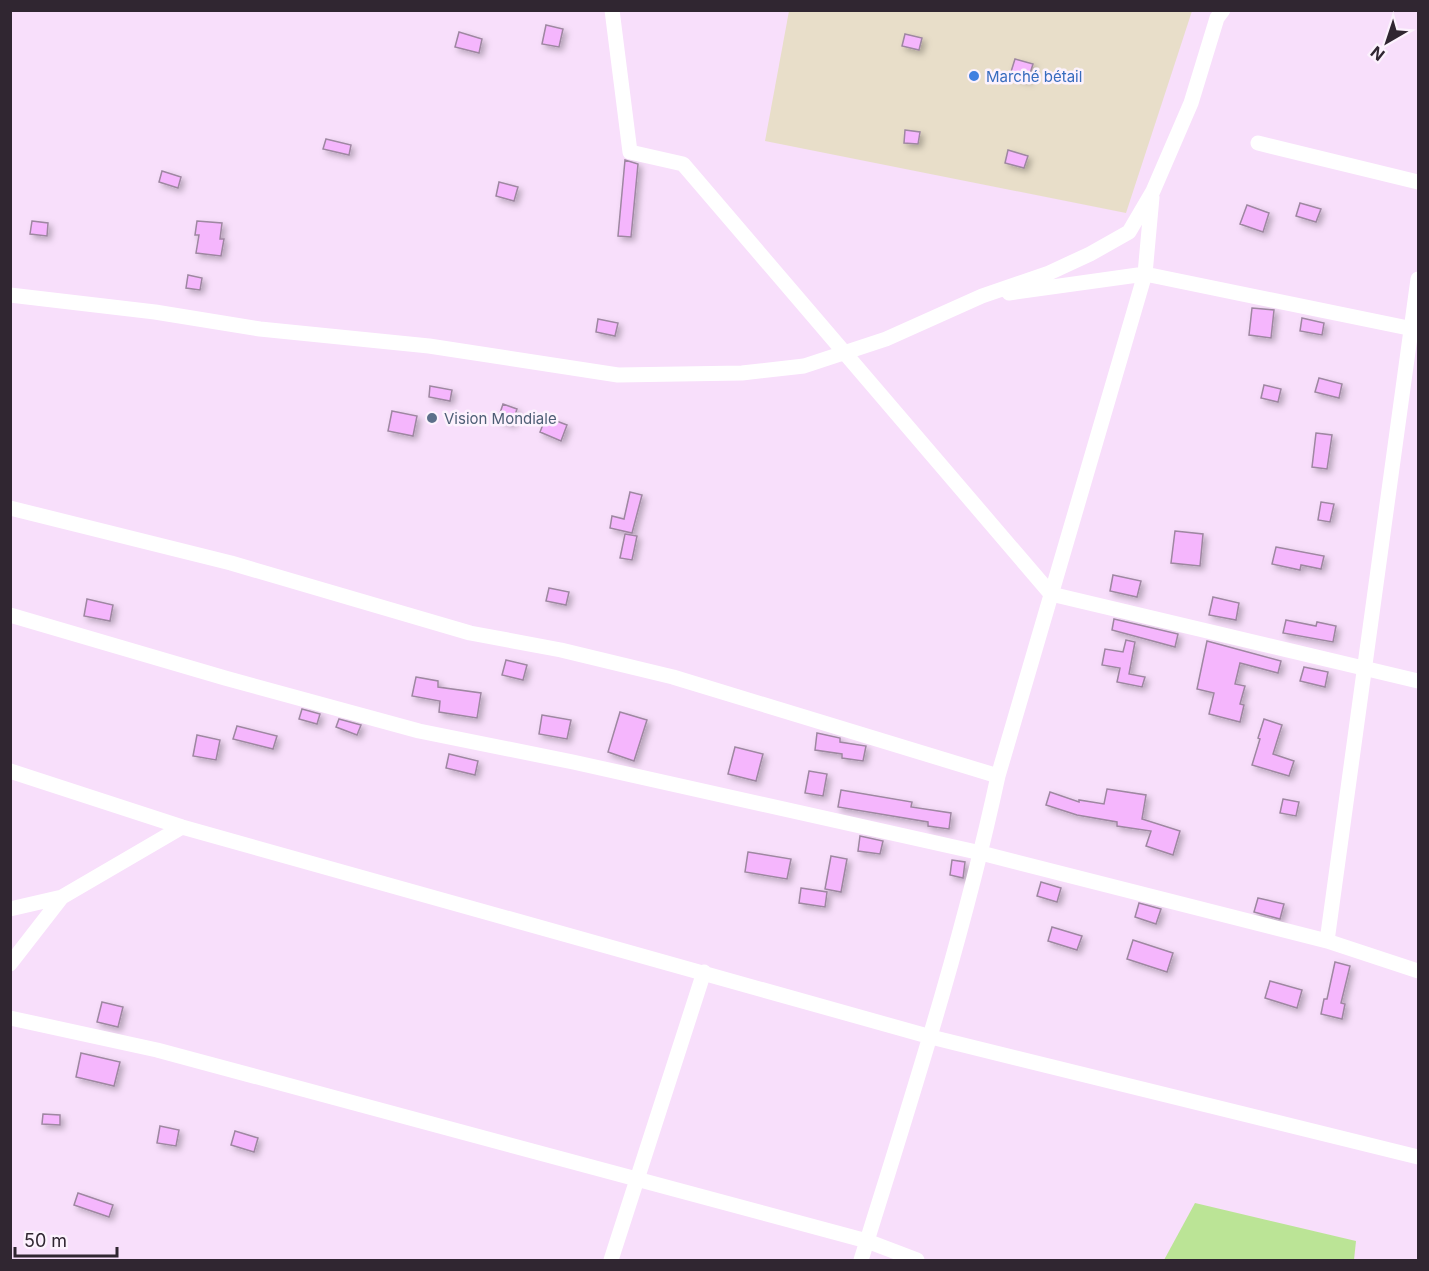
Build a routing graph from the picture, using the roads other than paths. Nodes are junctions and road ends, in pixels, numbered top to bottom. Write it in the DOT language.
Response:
graph roads {
  1 [pos="612,10"];
  2 [pos="1223,10"];
  3 [pos="1258,143"];
  4 [pos="1419,182"];
  5 [pos="1153,191"];
  6 [pos="1145,274"];
  7 [pos="1419,279"];
  8 [pos="10,295"];
  9 [pos="982,296"];
  10 [pos="1415,329"];
  11 [pos="844,352"];
  12 [pos="10,508"];
  13 [pos="1051,594"];
  14 [pos="10,615"];
  15 [pos="1363,669"];
  16 [pos="1419,681"];
  17 [pos="10,771"];
  18 [pos="998,776"];
  19 [pos="182,827"];
  20 [pos="981,853"];
  21 [pos="62,897"];
  22 [pos="10,909"];
  23 [pos="1327,941"];
  24 [pos="10,964"];
  25 [pos="1419,970"];
  26 [pos="704,972"];
  27 [pos="10,1018"];
  28 [pos="931,1037"];
  29 [pos="1419,1157"];
  30 [pos="636,1179"];
  31 [pos="867,1241"];
  32 [pos="610,1260"];
  33 [pos="861,1260"];
  34 [pos="917,1260"];
  1 -- 11 [label="street"];
  2 -- 5 [label="street"];
  3 -- 4 [label="street"];
  5 -- 6 [label="street"];
  5 -- 9 [label="street"];
  6 -- 9 [label="street"];
  6 -- 10 [label="street"];
  6 -- 13 [label="street"];
  7 -- 10 [label="street"];
  8 -- 11 [label="street"];
  9 -- 11 [label="street"];
  10 -- 15 [label="street"];
  11 -- 13 [label="street"];
  12 -- 18 [label="street"];
  13 -- 15 [label="street"];
  13 -- 18 [label="street"];
  14 -- 20 [label="street"];
  15 -- 16 [label="street"];
  15 -- 23 [label="street"];
  17 -- 19 [label="street"];
  18 -- 20 [label="street"];
  19 -- 21 [label="street"];
  19 -- 26 [label="street"];
  20 -- 23 [label="street"];
  20 -- 28 [label="street"];
  21 -- 22 [label="street"];
  21 -- 24 [label="street"];
  23 -- 25 [label="street"];
  26 -- 28 [label="street"];
  26 -- 30 [label="street"];
  27 -- 30 [label="street"];
  28 -- 29 [label="street"];
  28 -- 31 [label="street"];
  30 -- 31 [label="street"];
  30 -- 32 [label="street"];
  31 -- 33 [label="street"];
  31 -- 34 [label="street"];
}
